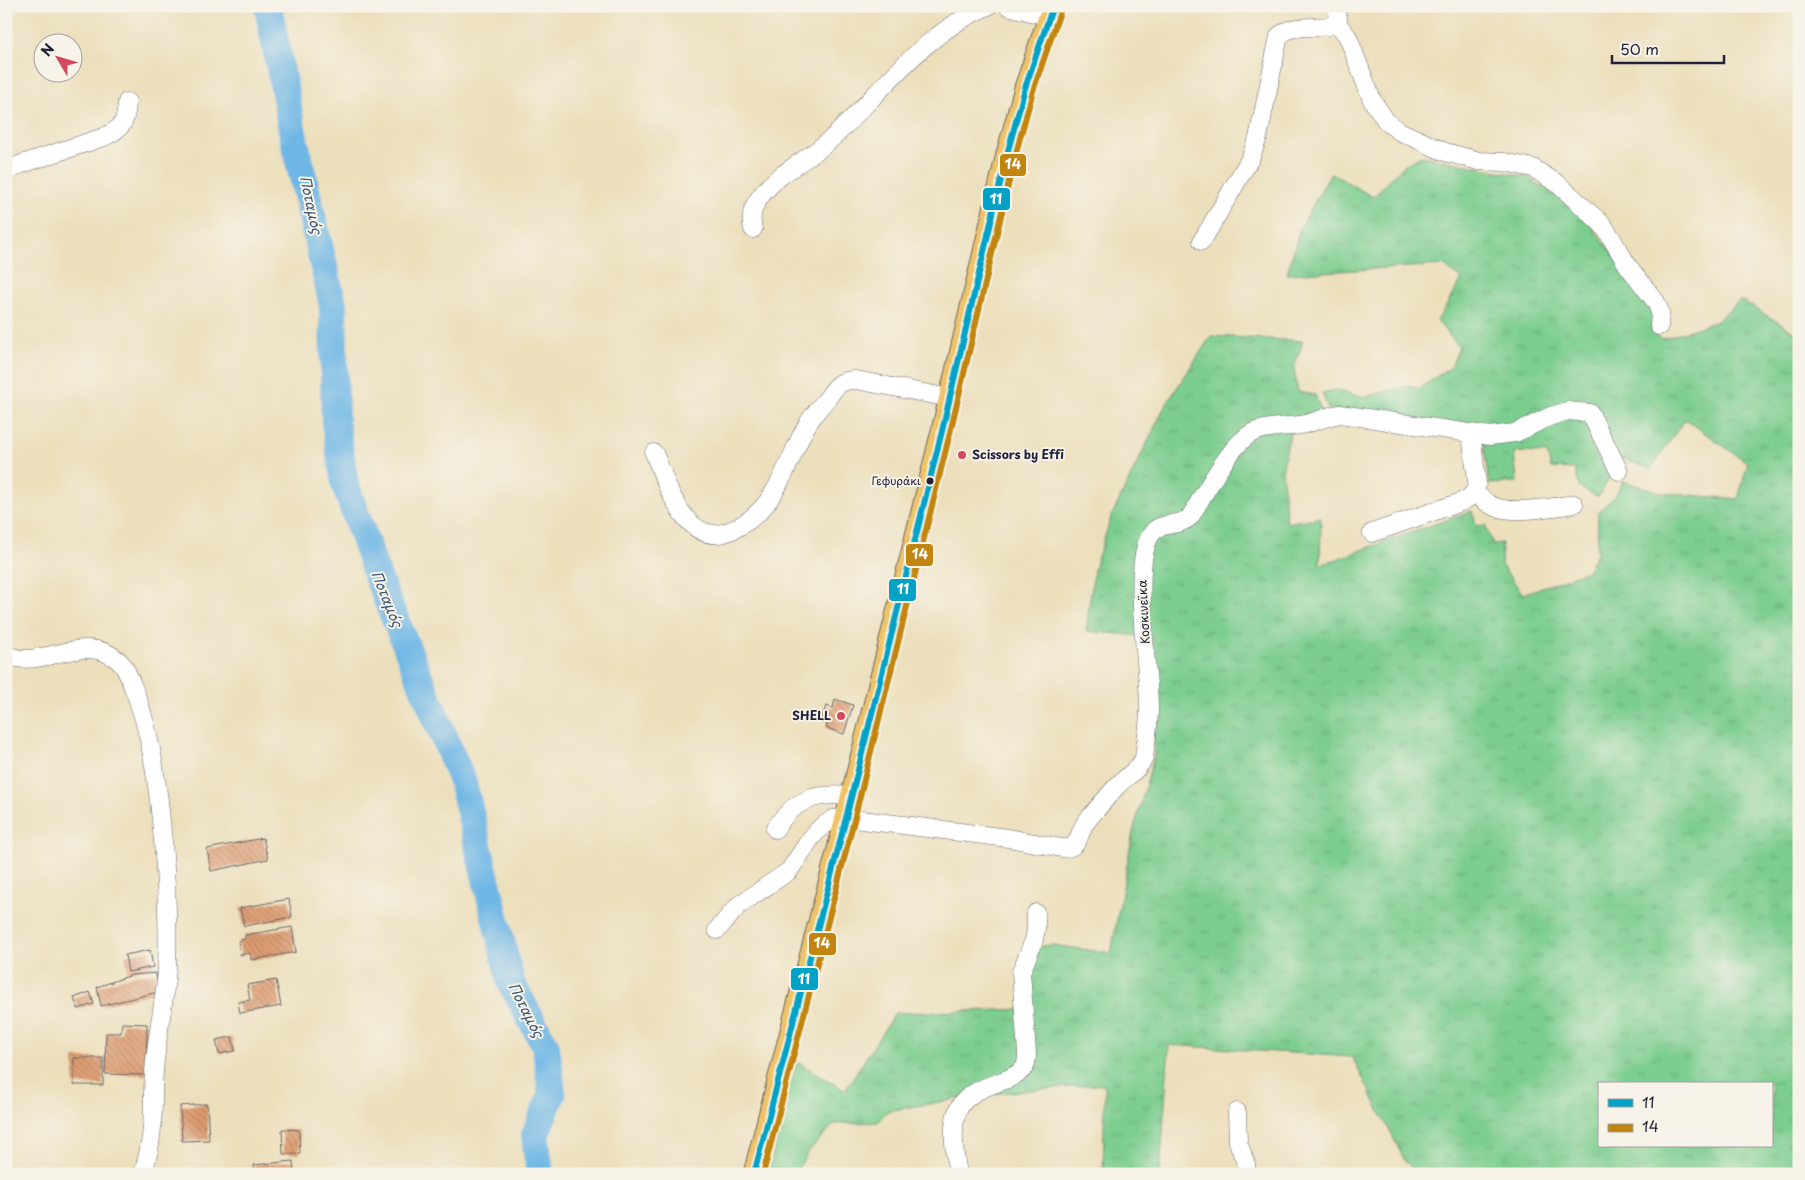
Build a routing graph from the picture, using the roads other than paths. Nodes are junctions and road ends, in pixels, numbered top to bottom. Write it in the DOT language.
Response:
graph roads {
  1 [pos="988,6"];
  2 [pos="1008,6"];
  3 [pos="1052,12"];
  4 [pos="1336,14"];
  5 [pos="126,102"];
  6 [pos="6,172"];
  7 [pos="753,229"];
  8 [pos="1202,241"];
  9 [pos="1659,326"];
  10 [pos="950,398"];
  11 [pos="1471,433"];
  12 [pos="654,453"];
  13 [pos="1619,471"];
  14 [pos="1474,493"];
  15 [pos="1574,504"];
  16 [pos="1372,533"];
  17 [pos="6,655"];
  18 [pos="851,796"];
  19 [pos="846,818"];
  20 [pos="775,829"];
  21 [pos="1036,913"];
  22 [pos="718,930"];
  23 [pos="1236,1112"];
  24 [pos="143,1174"];
  25 [pos="754,1174"];
  26 [pos="958,1174"];
  27 [pos="1247,1174"];
  1 -- 7 [label="street"];
  2 -- 3 [label="street"];
  3 -- 10 [label="main road"];
  4 -- 8 [label="street"];
  4 -- 9 [label="street"];
  5 -- 6 [label="street"];
  10 -- 12 [label="street"];
  10 -- 18 [label="main road"];
  11 -- 13 [label="street, Κοσκινεϊκα"];
  11 -- 14 [label="street"];
  11 -- 19 [label="street, Κοσκινεϊκα"];
  14 -- 15 [label="street"];
  14 -- 16 [label="street"];
  17 -- 24 [label="street"];
  18 -- 19 [label="main road"];
  18 -- 20 [label="street"];
  19 -- 22 [label="street"];
  19 -- 25 [label="main road"];
  21 -- 26 [label="street"];
  23 -- 27 [label="street"];
}
